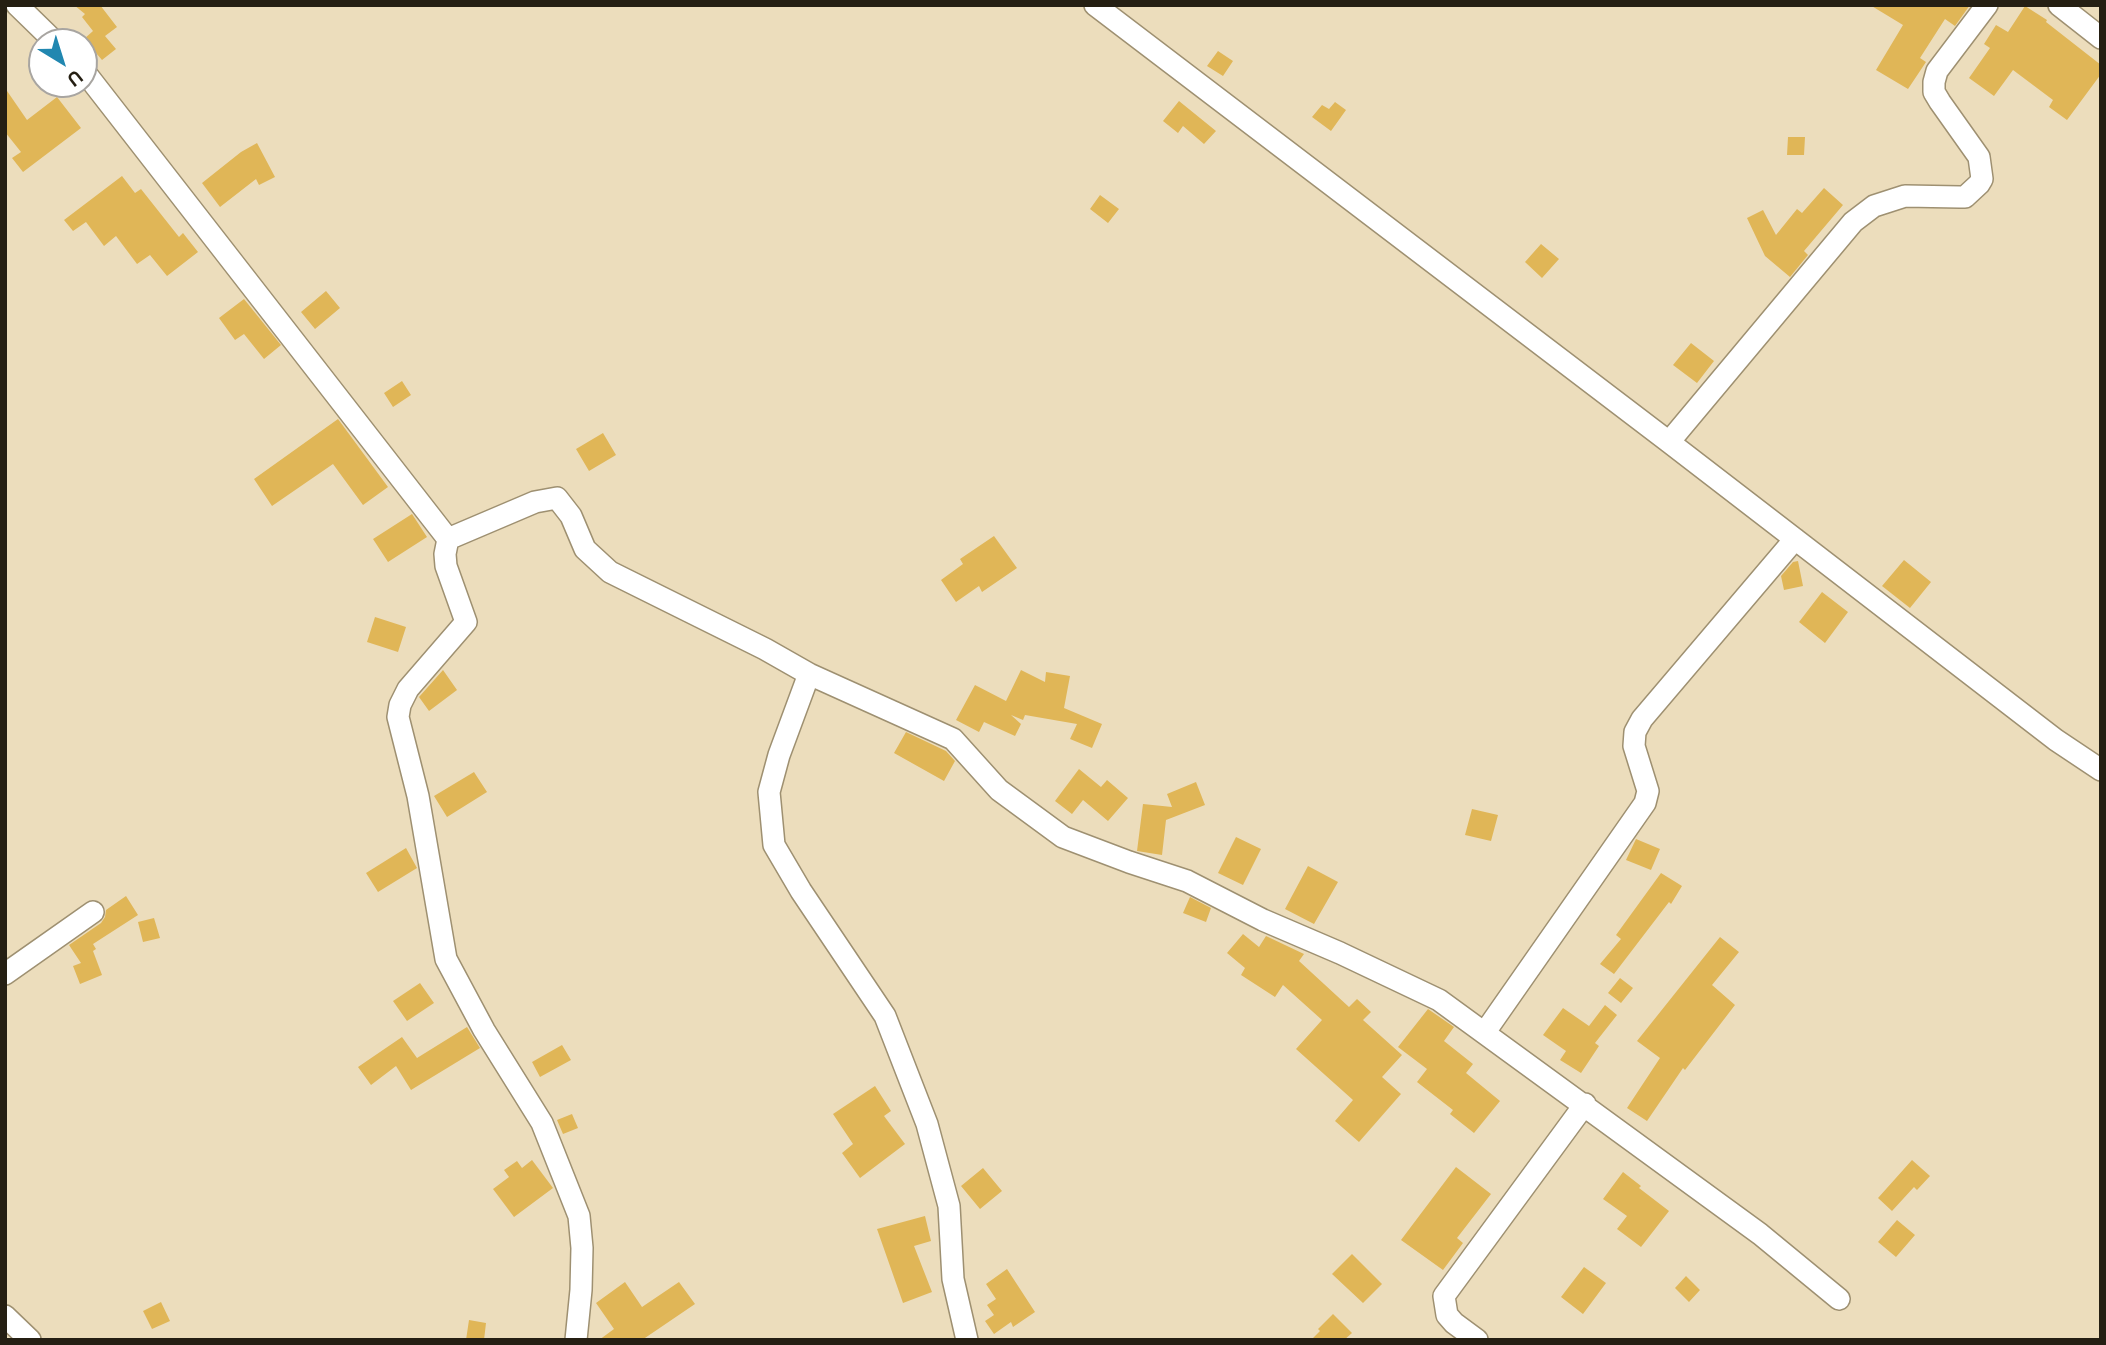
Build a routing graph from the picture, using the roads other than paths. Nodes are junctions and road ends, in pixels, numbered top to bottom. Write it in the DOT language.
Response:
graph roads {
  1 [pos="17,5"];
  2 [pos="1095,5"];
  3 [pos="1987,5"];
  4 [pos="2059,5"];
  5 [pos="41,28"];
  6 [pos="2101,38"];
  7 [pos="98,89"];
  8 [pos="1669,442"];
  9 [pos="448,539"];
  10 [pos="1795,539"];
  11 [pos="809,674"];
  12 [pos="2101,770"];
  13 [pos="93,912"];
  14 [pos="5,974"];
  15 [pos="1485,1032"];
  16 [pos="1585,1104"];
  17 [pos="1839,1299"];
  18 [pos="5,1316"];
  19 [pos="30,1340"];
  20 [pos="576,1340"];
  21 [pos="967,1340"];
  22 [pos="1477,1340"];
  1 -- 5 [label="street"];
  2 -- 8 [label="street"];
  3 -- 8 [label="street"];
  4 -- 6 [label="street"];
  7 -- 9 [label="street"];
  8 -- 10 [label="street"];
  9 -- 11 [label="street"];
  9 -- 20 [label="street"];
  10 -- 12 [label="street"];
  10 -- 15 [label="street"];
  11 -- 15 [label="street"];
  11 -- 21 [label="street"];
  13 -- 14 [label="street"];
  15 -- 16 [label="street"];
  16 -- 17 [label="street"];
  16 -- 22 [label="street"];
  18 -- 19 [label="street"];
}
